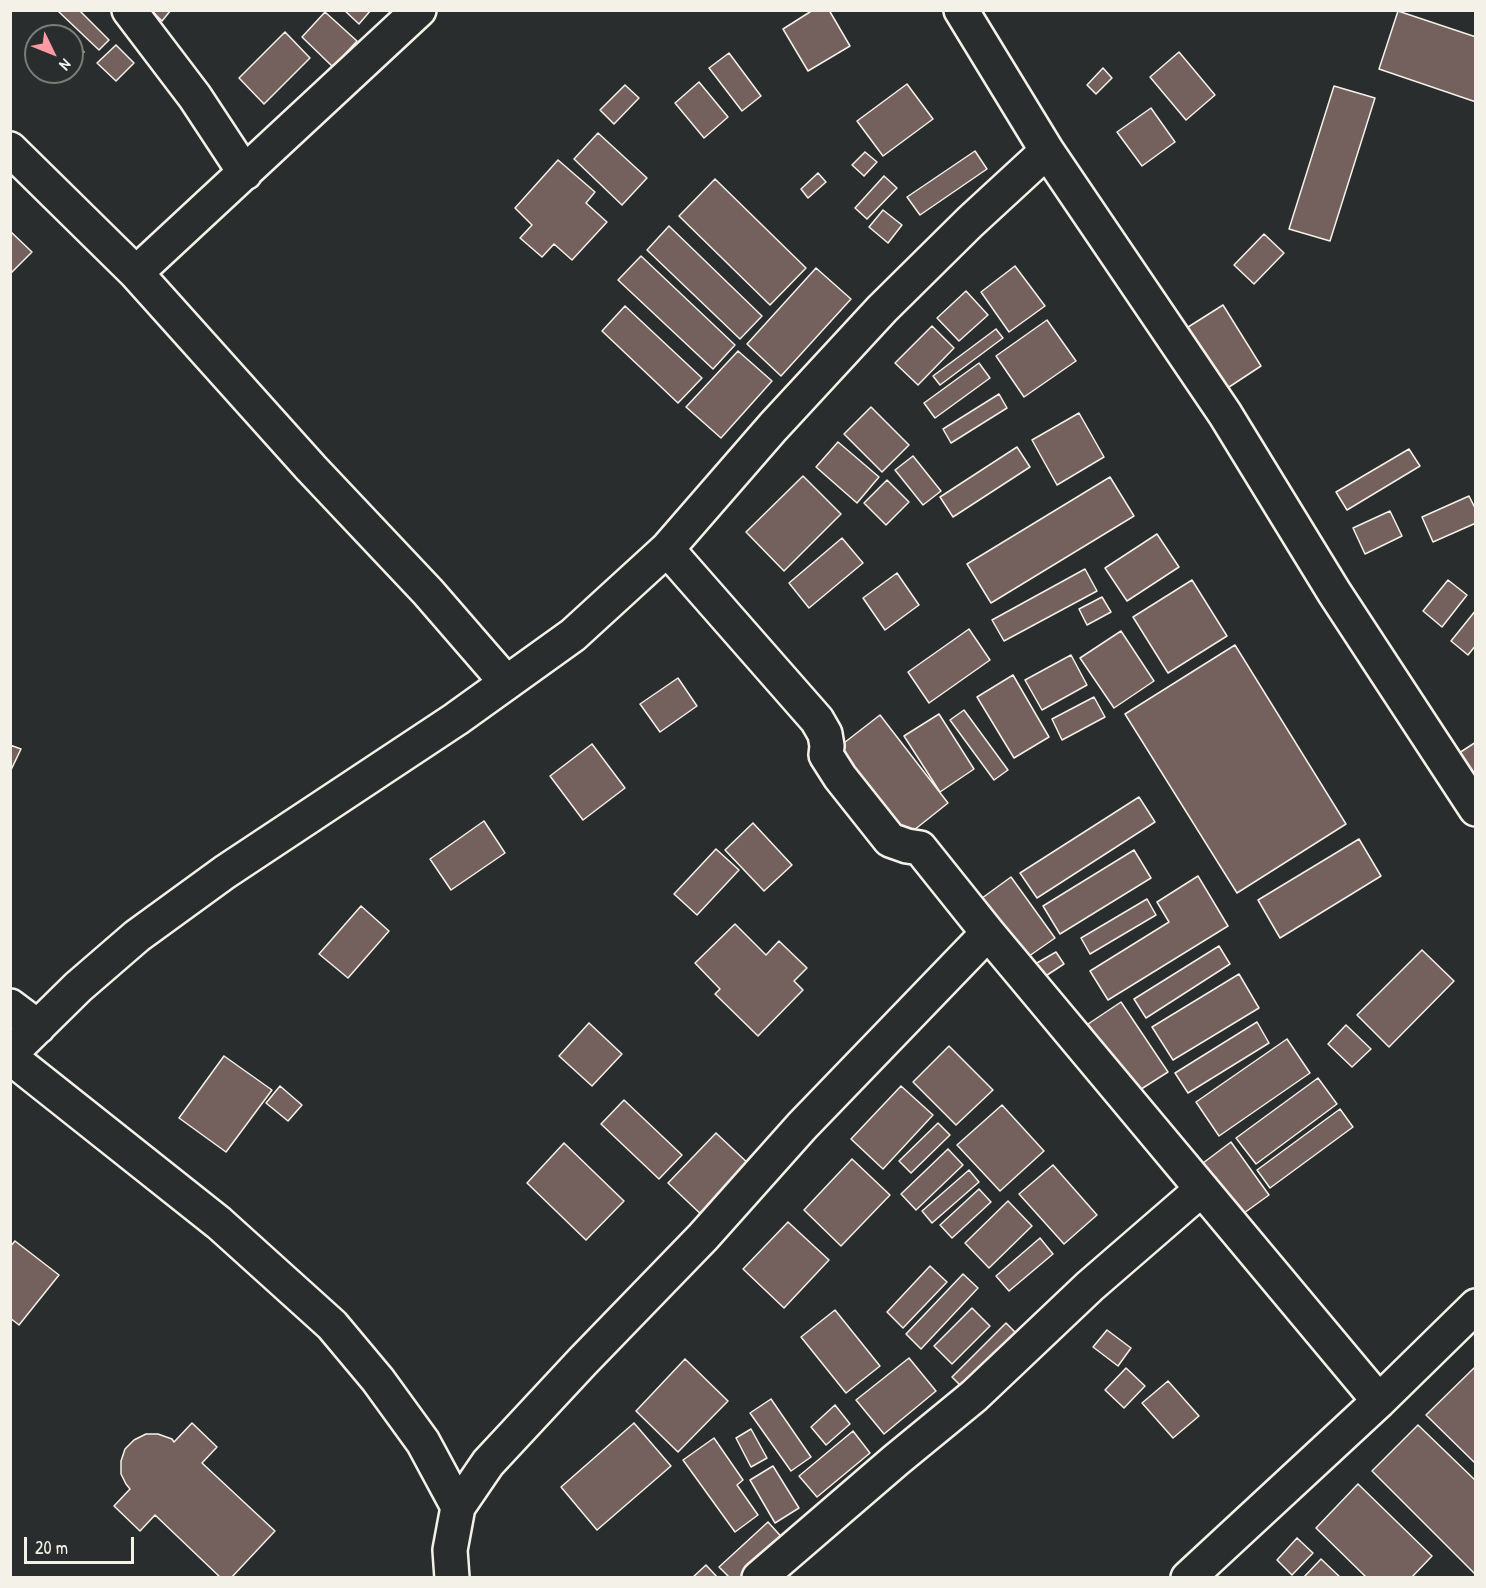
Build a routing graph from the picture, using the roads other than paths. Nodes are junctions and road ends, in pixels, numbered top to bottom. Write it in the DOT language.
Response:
graph roads {
  1 [pos="129,10"];
  2 [pos="419,10"];
  3 [pos="961,10"];
  4 [pos="10,149"];
  5 [pos="1047,151"];
  6 [pos="245,173"];
  7 [pos="136,273"];
  8 [pos="667,549"];
  9 [pos="506,682"];
  10 [pos="1476,809"];
  11 [pos="988,933"];
  12 [pos="10,1006"];
  13 [pos="38,1027"];
  14 [pos="10,1056"];
  15 [pos="1202,1189"];
  16 [pos="1476,1306"];
  17 [pos="1379,1401"];
  18 [pos="458,1507"];
  19 [pos="452,1578"];
  20 [pos="759,1578"];
  21 [pos="1188,1578"];
  1 -- 6 [label="street"];
  2 -- 6 [label="street"];
  3 -- 5 [label="street"];
  4 -- 7 [label="street"];
  5 -- 8 [label="street"];
  5 -- 10 [label="street"];
  6 -- 7 [label="street"];
  7 -- 9 [label="street"];
  8 -- 9 [label="street"];
  8 -- 11 [label="street"];
  9 -- 13 [label="street"];
  11 -- 15 [label="street"];
  11 -- 18 [label="street"];
  12 -- 13 [label="street"];
  13 -- 14 [label="street"];
  14 -- 18 [label="street"];
  15 -- 17 [label="street"];
  15 -- 20 [label="street"];
  16 -- 17 [label="street"];
  17 -- 21 [label="street"];
  18 -- 19 [label="street"];
}
